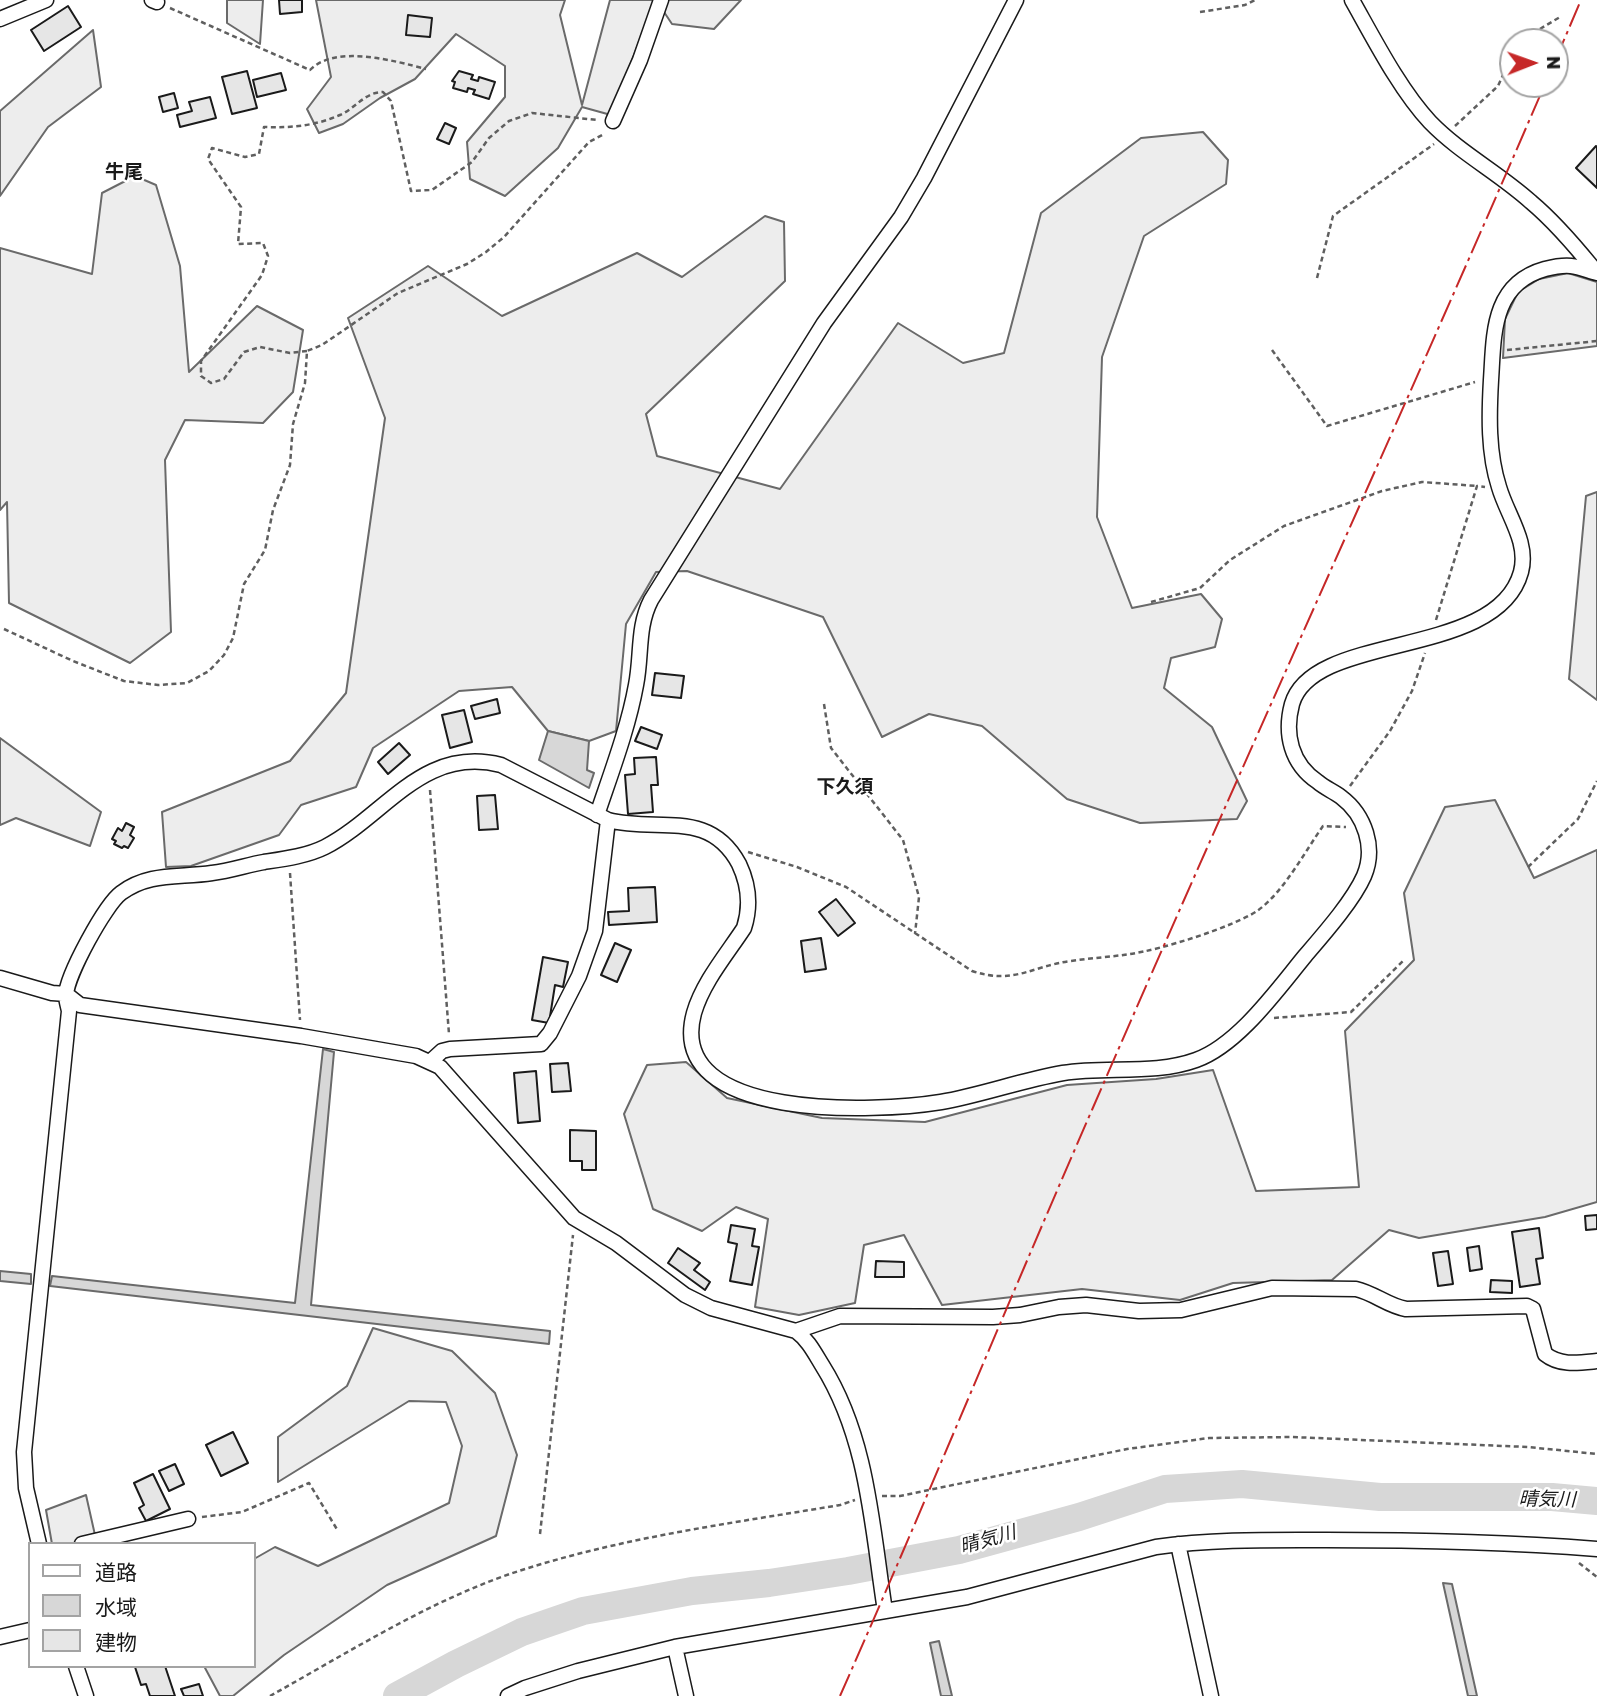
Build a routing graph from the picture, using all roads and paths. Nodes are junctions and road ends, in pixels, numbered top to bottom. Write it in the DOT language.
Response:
graph roads {
  1 [pos="46,0"];
  2 [pos="661,0"];
  3 [pos="1016,0"];
  4 [pos="1255,0"];
  5 [pos="1352,0"];
  6 [pos="155,1"];
  7 [pos="1200,12"];
  8 [pos="1560,17"];
  9 [pos="0,19"];
  10 [pos="1542,28"];
  11 [pos="426,69"];
  12 [pos="1499,84"];
  13 [pos="613,121"];
  14 [pos="1445,136"];
  15 [pos="1597,273"];
  16 [pos="1317,278"];
  17 [pos="1597,341"];
  18 [pos="1272,350"];
  19 [pos="307,351"];
  20 [pos="1493,351"];
  21 [pos="1492,377"];
  22 [pos="1477,486"];
  23 [pos="1151,602"];
  24 [pos="4,629"];
  25 [pos="824,704"];
  26 [pos="428,772"];
  27 [pos="1597,781"];
  28 [pos="602,817"];
  29 [pos="1363,825"];
  30 [pos="731,849"];
  31 [pos="289,859"];
  32 [pos="1528,867"];
  33 [pos="915,934"];
  34 [pos="1403,961"];
  35 [pos="0,978"];
  36 [pos="66,994"];
  37 [pos="1250,1021"];
  38 [pos="301,1036"];
  39 [pos="450,1048"];
  40 [pos="431,1061"];
  41 [pos="574,1218"];
  42 [pos="796,1331"];
  43 [pos="1597,1361"];
  44 [pos="1597,1454"];
  45 [pos="867,1496"];
  46 [pos="188,1518"];
  47 [pos="338,1531"];
  48 [pos="540,1534"];
  49 [pos="39,1542"];
  50 [pos="90,1542"];
  51 [pos="1178,1544"];
  52 [pos="1597,1549"];
  53 [pos="885,1611"];
  54 [pos="28,1630"];
  55 [pos="0,1637"];
  56 [pos="675,1647"];
  57 [pos="77,1668"];
  58 [pos="86,1696"];
  59 [pos="270,1696"];
  60 [pos="508,1696"];
  61 [pos="686,1696"];
  62 [pos="1211,1696"];
  1 -- 9 [label="street"];
  2 -- 13 [label="street"];
  3 -- 28 [label="street"];
  4 -- 7 [label="path"];
  5 -- 14 [label="street"];
  6 -- 11 [label="path"];
  8 -- 10 [label="path"];
  12 -- 14 [label="path"];
  13 -- 19 [label="path"];
  13 -- 19 [label="path"];
  14 -- 15 [label="street"];
  14 -- 16 [label="path"];
  15 -- 20 [label="street"];
  17 -- 20 [label="path"];
  18 -- 21 [label="path"];
  19 -- 24 [label="path"];
  20 -- 21 [label="street"];
  21 -- 29 [label="street"];
  22 -- 23 [label="path"];
  25 -- 33 [label="path"];
  26 -- 28 [label="street"];
  26 -- 31 [label="street"];
  26 -- 39 [label="path"];
  27 -- 32 [label="path"];
  28 -- 30 [label="street"];
  28 -- 39 [label="street"];
  29 -- 33 [label="path"];
  29 -- 37 [label="street"];
  30 -- 33 [label="path"];
  30 -- 37 [label="street"];
  31 -- 36 [label="street"];
  31 -- 38 [label="path"];
  34 -- 37 [label="path"];
  35 -- 36 [label="street"];
  36 -- 38 [label="street"];
  36 -- 49 [label="street"];
  38 -- 40 [label="street"];
  39 -- 40 [label="street"];
  40 -- 41 [label="street"];
  41 -- 42 [label="street"];
  41 -- 48 [label="path"];
  42 -- 43 [label="street"];
  42 -- 45 [label="street"];
  44 -- 45 [label="path"];
  45 -- 53 [label="street"];
  45 -- 59 [label="path"];
  46 -- 47 [label="path"];
  46 -- 50 [label="street"];
  51 -- 52 [label="street"];
  51 -- 53 [label="street"];
  51 -- 62 [label="street"];
  53 -- 56 [label="street"];
  54 -- 55 [label="street"];
  56 -- 60 [label="street"];
  56 -- 61 [label="street"];
  57 -- 58 [label="street"];
}
